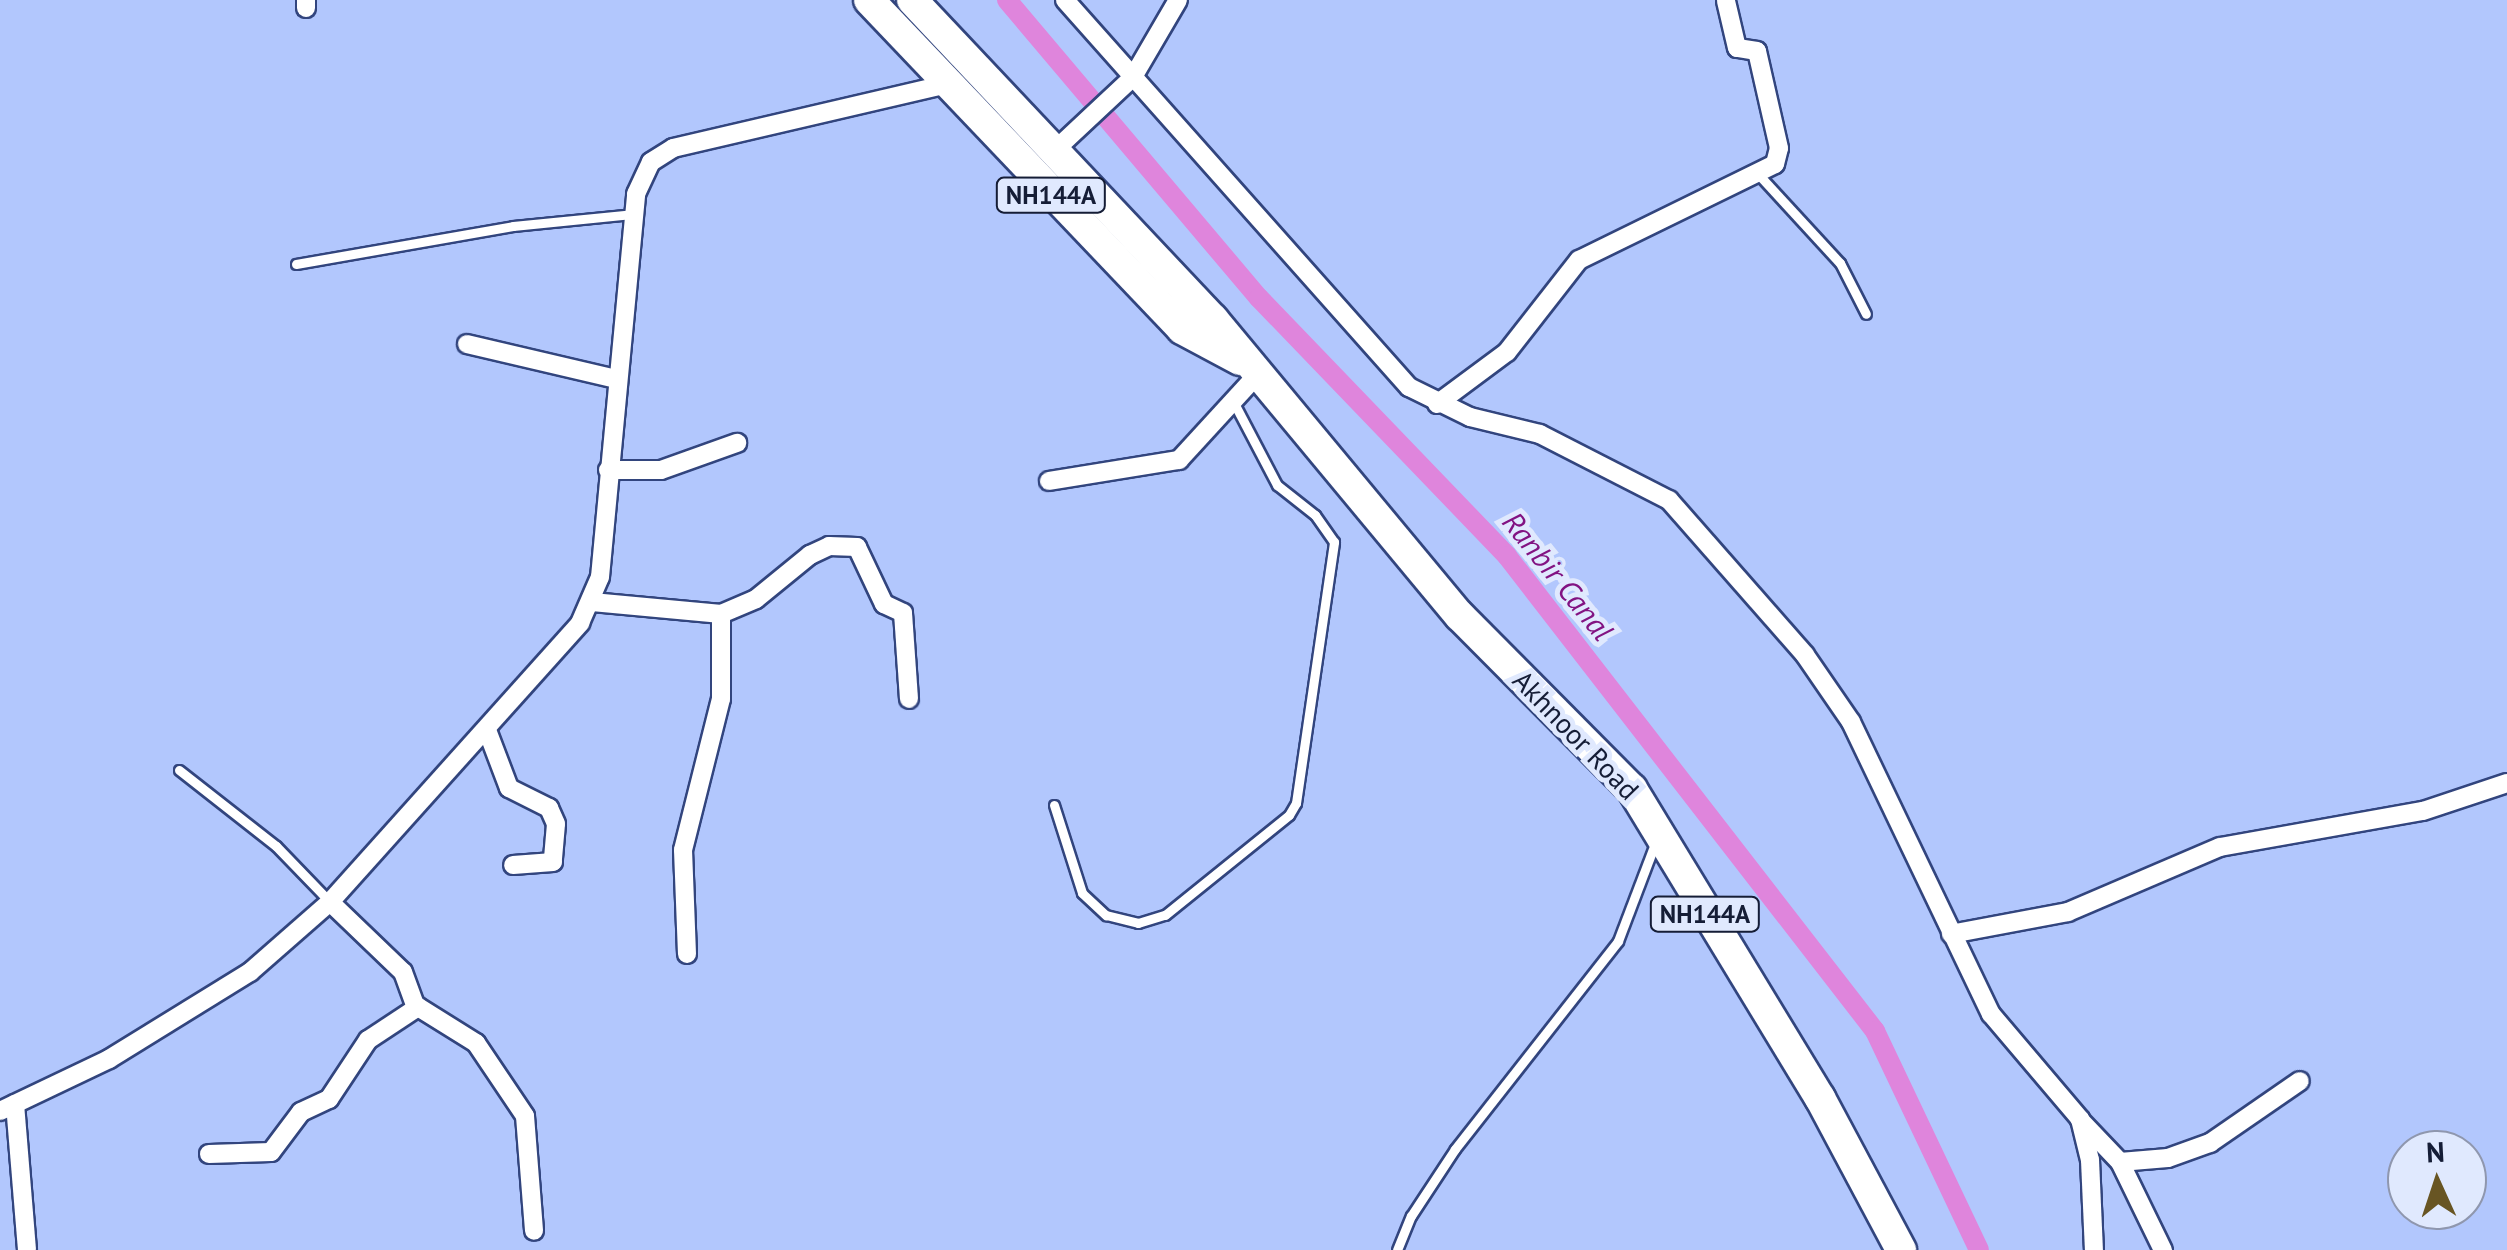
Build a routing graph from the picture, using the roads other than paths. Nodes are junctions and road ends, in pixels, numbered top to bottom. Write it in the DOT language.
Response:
graph roads {
  1 [pos="870,0"];
  2 [pos="912,0"];
  3 [pos="1065,0"];
  4 [pos="1178,0"];
  5 [pos="1726,1"];
  6 [pos="1132,76"];
  7 [pos="947,84"];
  8 [pos="1054,152"];
  9 [pos="1758,176"];
  10 [pos="634,214"];
  11 [pos="296,264"];
  12 [pos="1866,314"];
  13 [pos="466,344"];
  14 [pos="1254,371"];
  15 [pos="616,379"];
  16 [pos="1234,403"];
  17 [pos="1438,404"];
  18 [pos="738,443"];
  19 [pos="608,470"];
  20 [pos="1049,481"];
  21 [pos="592,602"];
  22 [pos="721,614"];
  23 [pos="909,699"];
  24 [pos="487,730"];
  25 [pos="178,770"];
  26 [pos="2507,783"];
  27 [pos="1054,805"];
  28 [pos="1659,834"];
  29 [pos="513,866"];
  30 [pos="330,902"];
  31 [pos="1950,934"];
  32 [pos="687,954"];
  33 [pos="418,1007"];
  34 [pos="2300,1081"];
  35 [pos="7,1107"];
  36 [pos="2080,1119"];
  37 [pos="209,1154"];
  38 [pos="2120,1162"];
  39 [pos="534,1231"];
  40 [pos="26,1250"];
  41 [pos="1397,1250"];
  42 [pos="1901,1250"];
  43 [pos="2094,1250"];
  44 [pos="2163,1250"];
  1 -- 7 [label="highway, Akhnoor Road / NH144A"];
  2 -- 8 [label="highway, Akhnoor Road / NH144A"];
  3 -- 6 [label="street"];
  4 -- 6 [label="street"];
  5 -- 9 [label="street"];
  6 -- 8 [label="street"];
  6 -- 17 [label="street"];
  7 -- 10 [label="street"];
  7 -- 14 [label="highway, Akhnoor Road / NH144A"];
  8 -- 14 [label="highway, Akhnoor Road / NH144A"];
  9 -- 12 [label="lane"];
  9 -- 17 [label="street"];
  10 -- 11 [label="lane"];
  10 -- 15 [label="street"];
  13 -- 15 [label="street"];
  14 -- 16 [label="street"];
  14 -- 28 [label="highway, Akhnoor Road / NH144A"];
  15 -- 19 [label="street"];
  16 -- 20 [label="street"];
  16 -- 27 [label="lane"];
  17 -- 31 [label="street"];
  18 -- 19 [label="street"];
  19 -- 21 [label="street"];
  21 -- 22 [label="street"];
  21 -- 24 [label="street"];
  22 -- 23 [label="street"];
  22 -- 32 [label="street"];
  24 -- 29 [label="street"];
  24 -- 30 [label="street"];
  25 -- 30 [label="lane"];
  26 -- 31 [label="street"];
  28 -- 41 [label="lane"];
  28 -- 42 [label="highway, Akhnoor Road / NH144A"];
  30 -- 33 [label="street"];
  30 -- 35 [label="street"];
  31 -- 36 [label="street"];
  33 -- 37 [label="street"];
  33 -- 39 [label="street"];
  34 -- 38 [label="street"];
  35 -- 40 [label="street"];
  36 -- 38 [label="street"];
  36 -- 43 [label="street"];
  38 -- 44 [label="street"];
}
